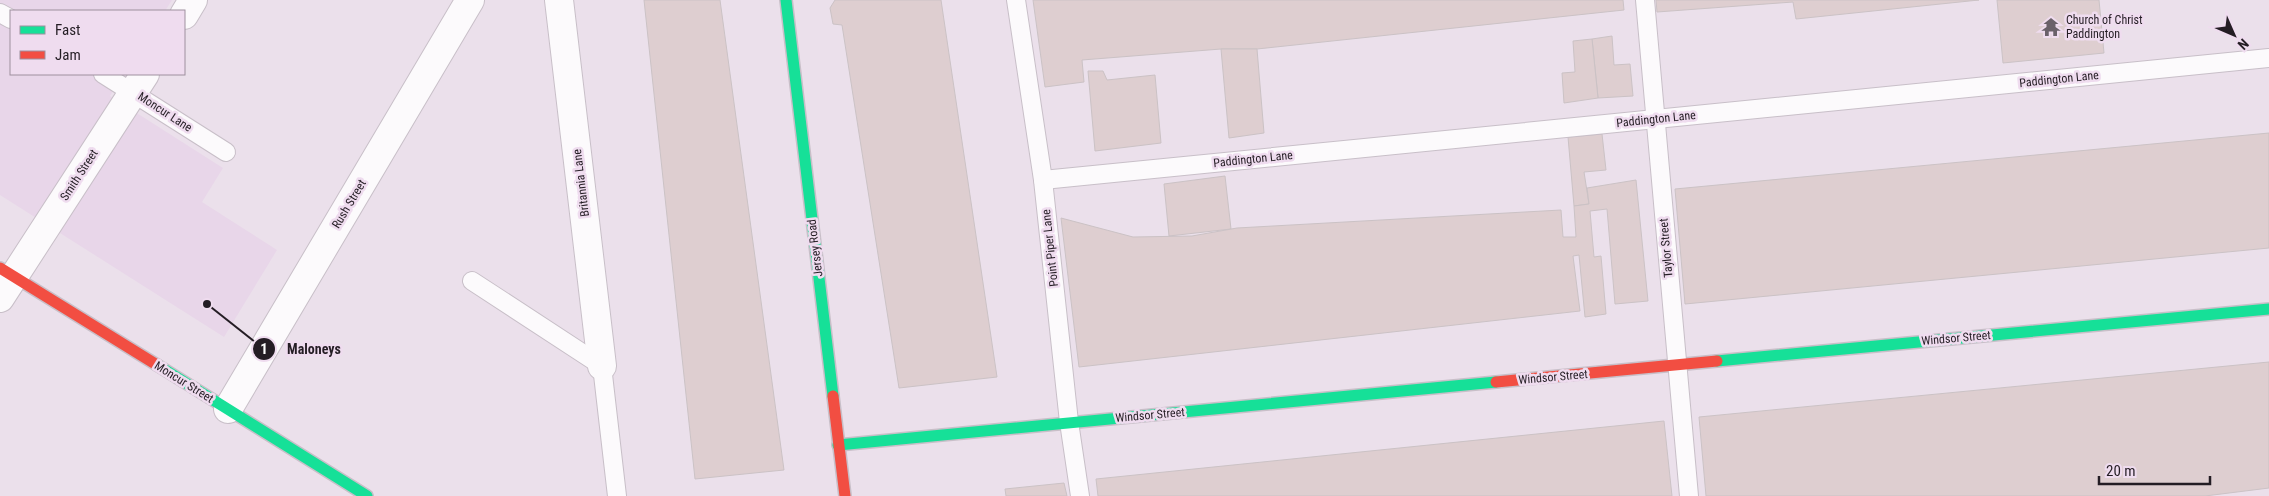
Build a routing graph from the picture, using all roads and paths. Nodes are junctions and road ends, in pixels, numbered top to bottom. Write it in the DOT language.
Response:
graph roads {
  1 [pos="193,0"];
  2 [pos="470,0"];
  3 [pos="559,0"];
  4 [pos="786,0"];
  5 [pos="1016,0"];
  6 [pos="1645,0"];
  7 [pos="185,13"];
  8 [pos="2269,58"];
  9 [pos="106,75"];
  10 [pos="139,83"];
  11 [pos="1655,119"];
  12 [pos="226,152"];
  13 [pos="1043,180"];
  14 [pos="5,281"];
  15 [pos="472,281"];
  16 [pos="2269,309"];
  17 [pos="1676,365"];
  18 [pos="602,366"];
  19 [pos="228,409"];
  20 [pos="1069,422"];
  21 [pos="838,444"];
  22 [pos="367,496"];
  23 [pos="617,496"];
  24 [pos="845,496"];
  25 [pos="1080,496"];
  26 [pos="1688,496"];
  1 -- 7 [label="street"];
  2 -- 19 [label="street, Rush Street"];
  3 -- 18 [label="street, Britannia Lane"];
  4 -- 21 [label="street, Jersey Road"];
  5 -- 13 [label="lane, Point Piper Lane"];
  6 -- 11 [label="lane, Taylor Street"];
  8 -- 11 [label="lane, Paddington Lane"];
  9 -- 10 [label="lane, Moncur Lane"];
  10 -- 12 [label="lane, Moncur Lane"];
  10 -- 14 [label="street, Smith Street"];
  11 -- 13 [label="lane, Paddington Lane"];
  11 -- 17 [label="lane, Taylor Street"];
  13 -- 20 [label="lane, Point Piper Lane"];
  14 -- 19 [label="street, Moncur Street"];
  15 -- 18 [label="lane"];
  16 -- 17 [label="street, Windsor Street"];
  17 -- 20 [label="street, Windsor Street"];
  17 -- 26 [label="lane, Taylor Street"];
  18 -- 23 [label="lane, Britannia Lane"];
  19 -- 22 [label="street, Moncur Street"];
  20 -- 21 [label="street, Windsor Street"];
  20 -- 25 [label="lane, Point Piper Lane"];
  21 -- 24 [label="street, Jersey Road"];
}
